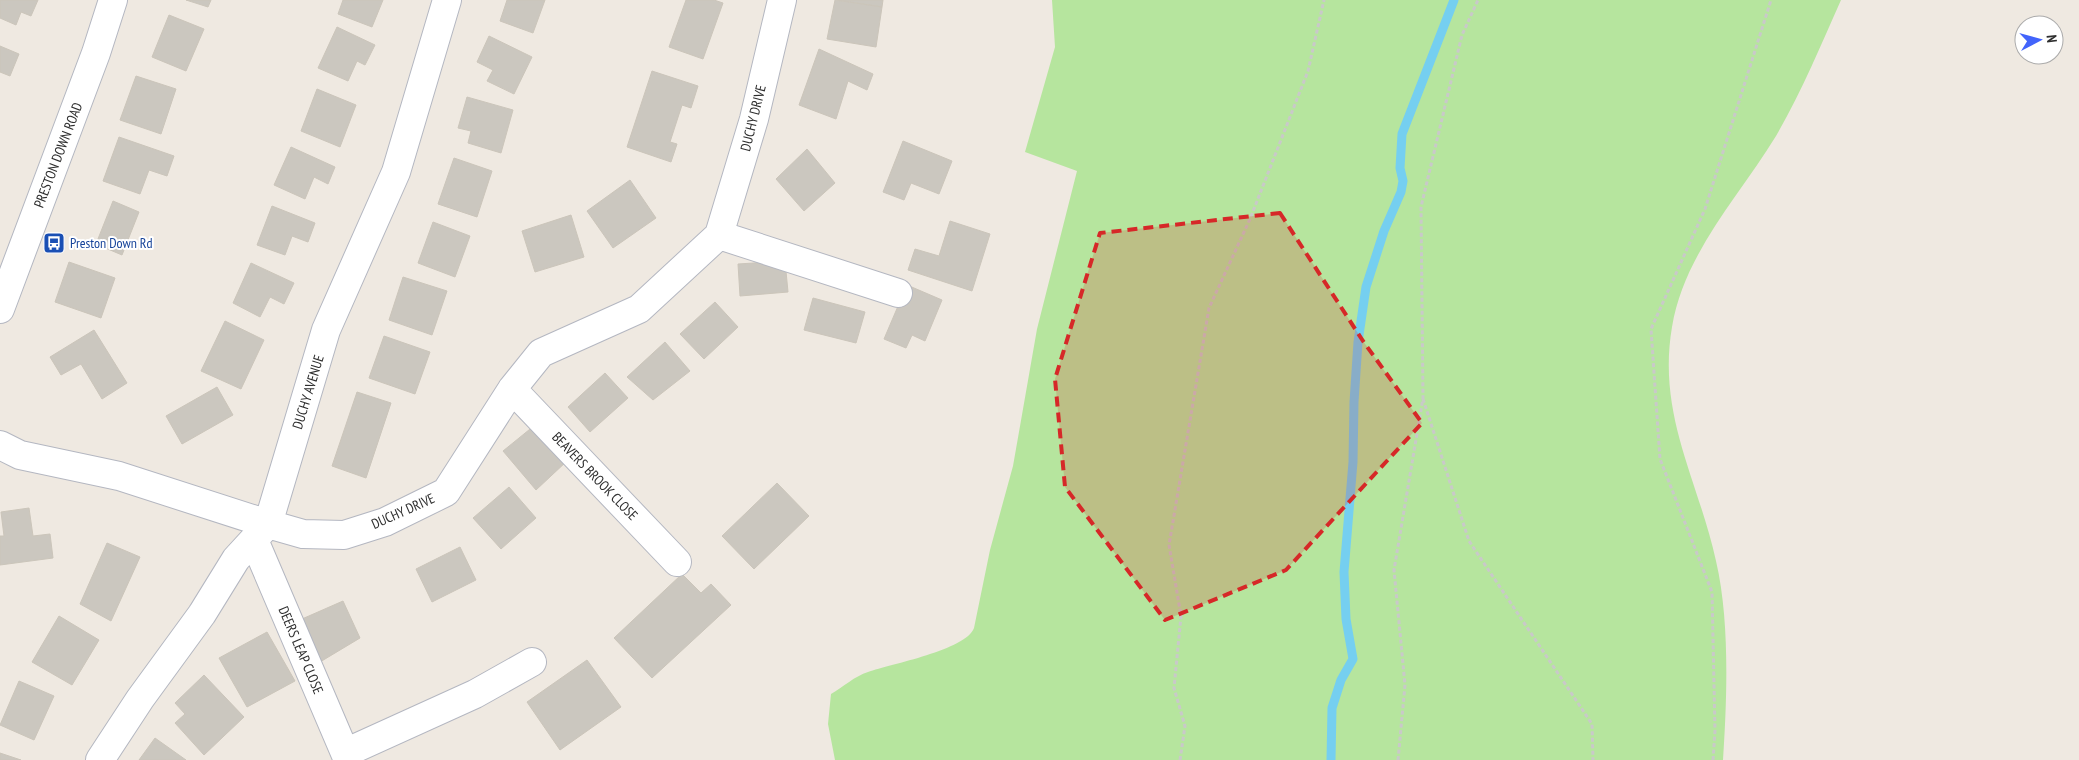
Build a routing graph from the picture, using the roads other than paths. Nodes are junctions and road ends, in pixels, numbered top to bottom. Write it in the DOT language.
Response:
graph roads {
  1 [pos="113,0"];
  2 [pos="447,0"];
  3 [pos="782,0"];
  4 [pos="719,235"];
  5 [pos="898,293"];
  6 [pos="0,309"];
  7 [pos="512,389"];
  8 [pos="0,445"];
  9 [pos="261,532"];
  10 [pos="677,562"];
  11 [pos="532,662"];
  12 [pos="346,756"];
  13 [pos="100,760"];
  1 -- 6 [label="street, PRESTON DOWN ROAD"];
  2 -- 9 [label="street, DUCHY AVENUE"];
  3 -- 4 [label="street, DUCHY DRIVE"];
  4 -- 5 [label="street"];
  4 -- 7 [label="street, DUCHY DRIVE"];
  7 -- 9 [label="street, DUCHY DRIVE"];
  7 -- 10 [label="street, BEAVERS BROOK CLOSE"];
  8 -- 9 [label="street"];
  9 -- 12 [label="street, DEERS LEAP CLOSE"];
  9 -- 13 [label="street"];
  11 -- 12 [label="street"];
}
